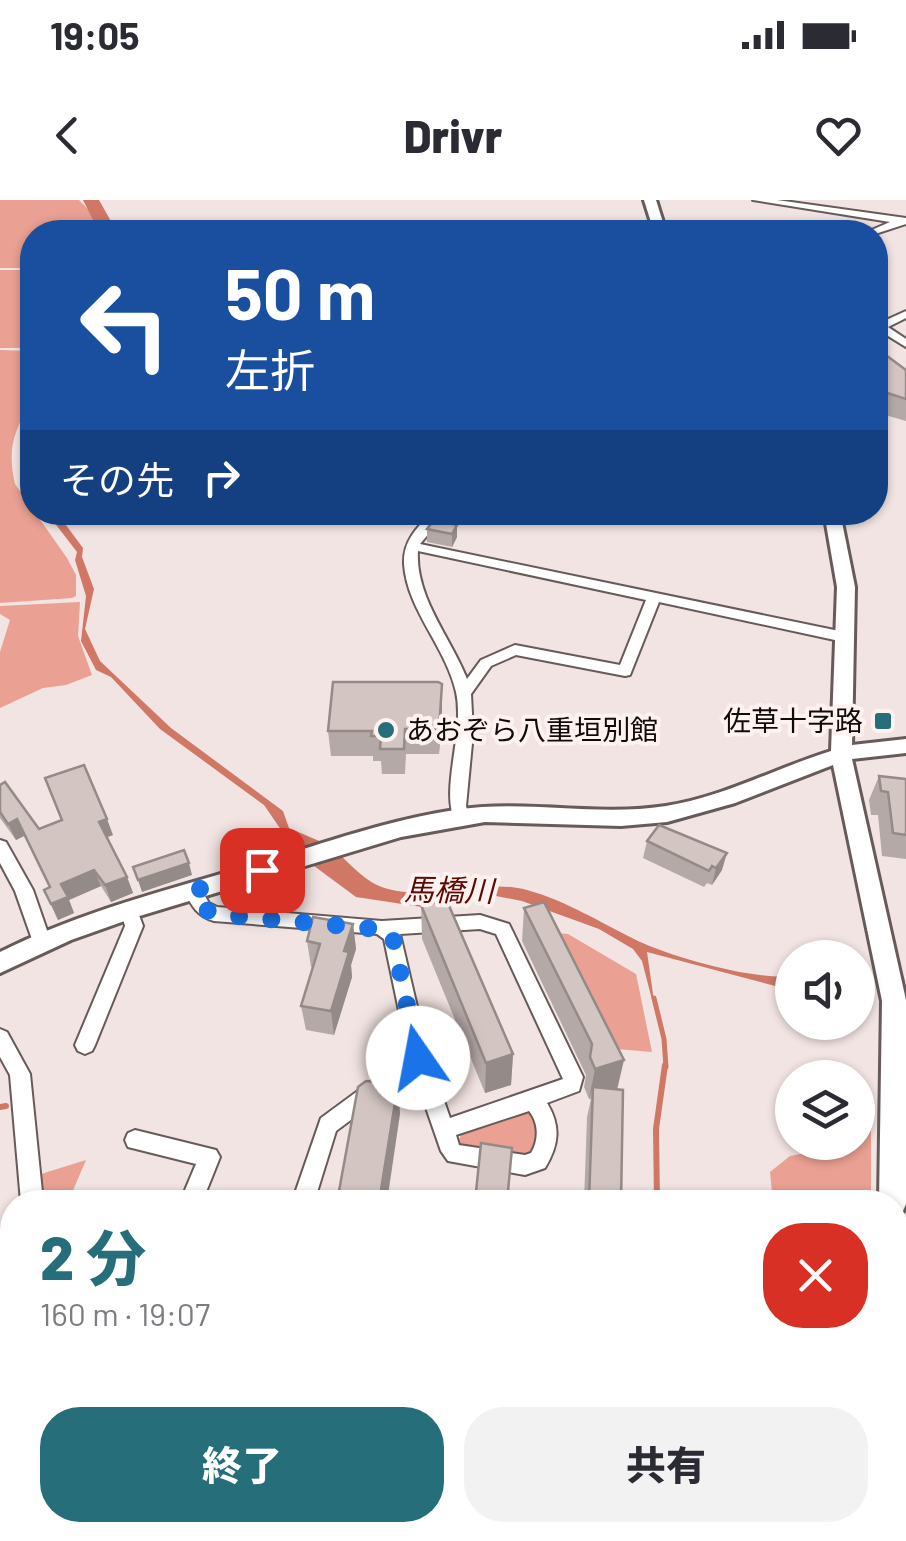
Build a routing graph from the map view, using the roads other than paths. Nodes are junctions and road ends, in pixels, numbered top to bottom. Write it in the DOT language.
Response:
graph roads {
  1 [pos="758,200"];
  2 [pos="903,221"];
  3 [pos="431,525"];
  4 [pos="834,525"];
  5 [pos="412,546"];
  6 [pos="654,597"];
  7 [pos="844,637"];
  8 [pos="464,692"];
  9 [pos="906,746"];
  10 [pos="840,755"];
  11 [pos="460,817"];
  12 [pos="0,847"];
  13 [pos="193,891"];
  14 [pos="130,912"];
  15 [pos="383,928"];
  16 [pos="42,942"];
  17 [pos="0,963"];
  18 [pos="0,1038"];
  19 [pos="85,1044"];
  20 [pos="418,1058"];
  21 [pos="527,1101"];
  22 [pos="444,1129"];
  23 [pos="135,1140"];
  24 [pos="31,1190"];
  25 [pos="196,1190"];
  26 [pos="307,1190"];
  27 [pos="892,1190"];
  1 -- 2 [label="street"];
  3 -- 5 [label="street"];
  4 -- 7 [label="main road"];
  5 -- 6 [label="street"];
  5 -- 8 [label="street"];
  6 -- 7 [label="street"];
  6 -- 8 [label="street"];
  7 -- 10 [label="main road"];
  8 -- 11 [label="street"];
  9 -- 10 [label="main road"];
  10 -- 11 [label="main road"];
  10 -- 27 [label="main road"];
  11 -- 13 [label="main road"];
  12 -- 16 [label="street"];
  13 -- 14 [label="main road"];
  13 -- 15 [label="street"];
  14 -- 16 [label="main road"];
  14 -- 19 [label="street"];
  15 -- 20 [label="street"];
  15 -- 21 [label="street"];
  16 -- 17 [label="main road"];
  18 -- 24 [label="street"];
  20 -- 22 [label="street"];
  20 -- 26 [label="street"];
  21 -- 22 [label="street"];
  21 -- 22 [label="street"];
  23 -- 25 [label="street"];
}
